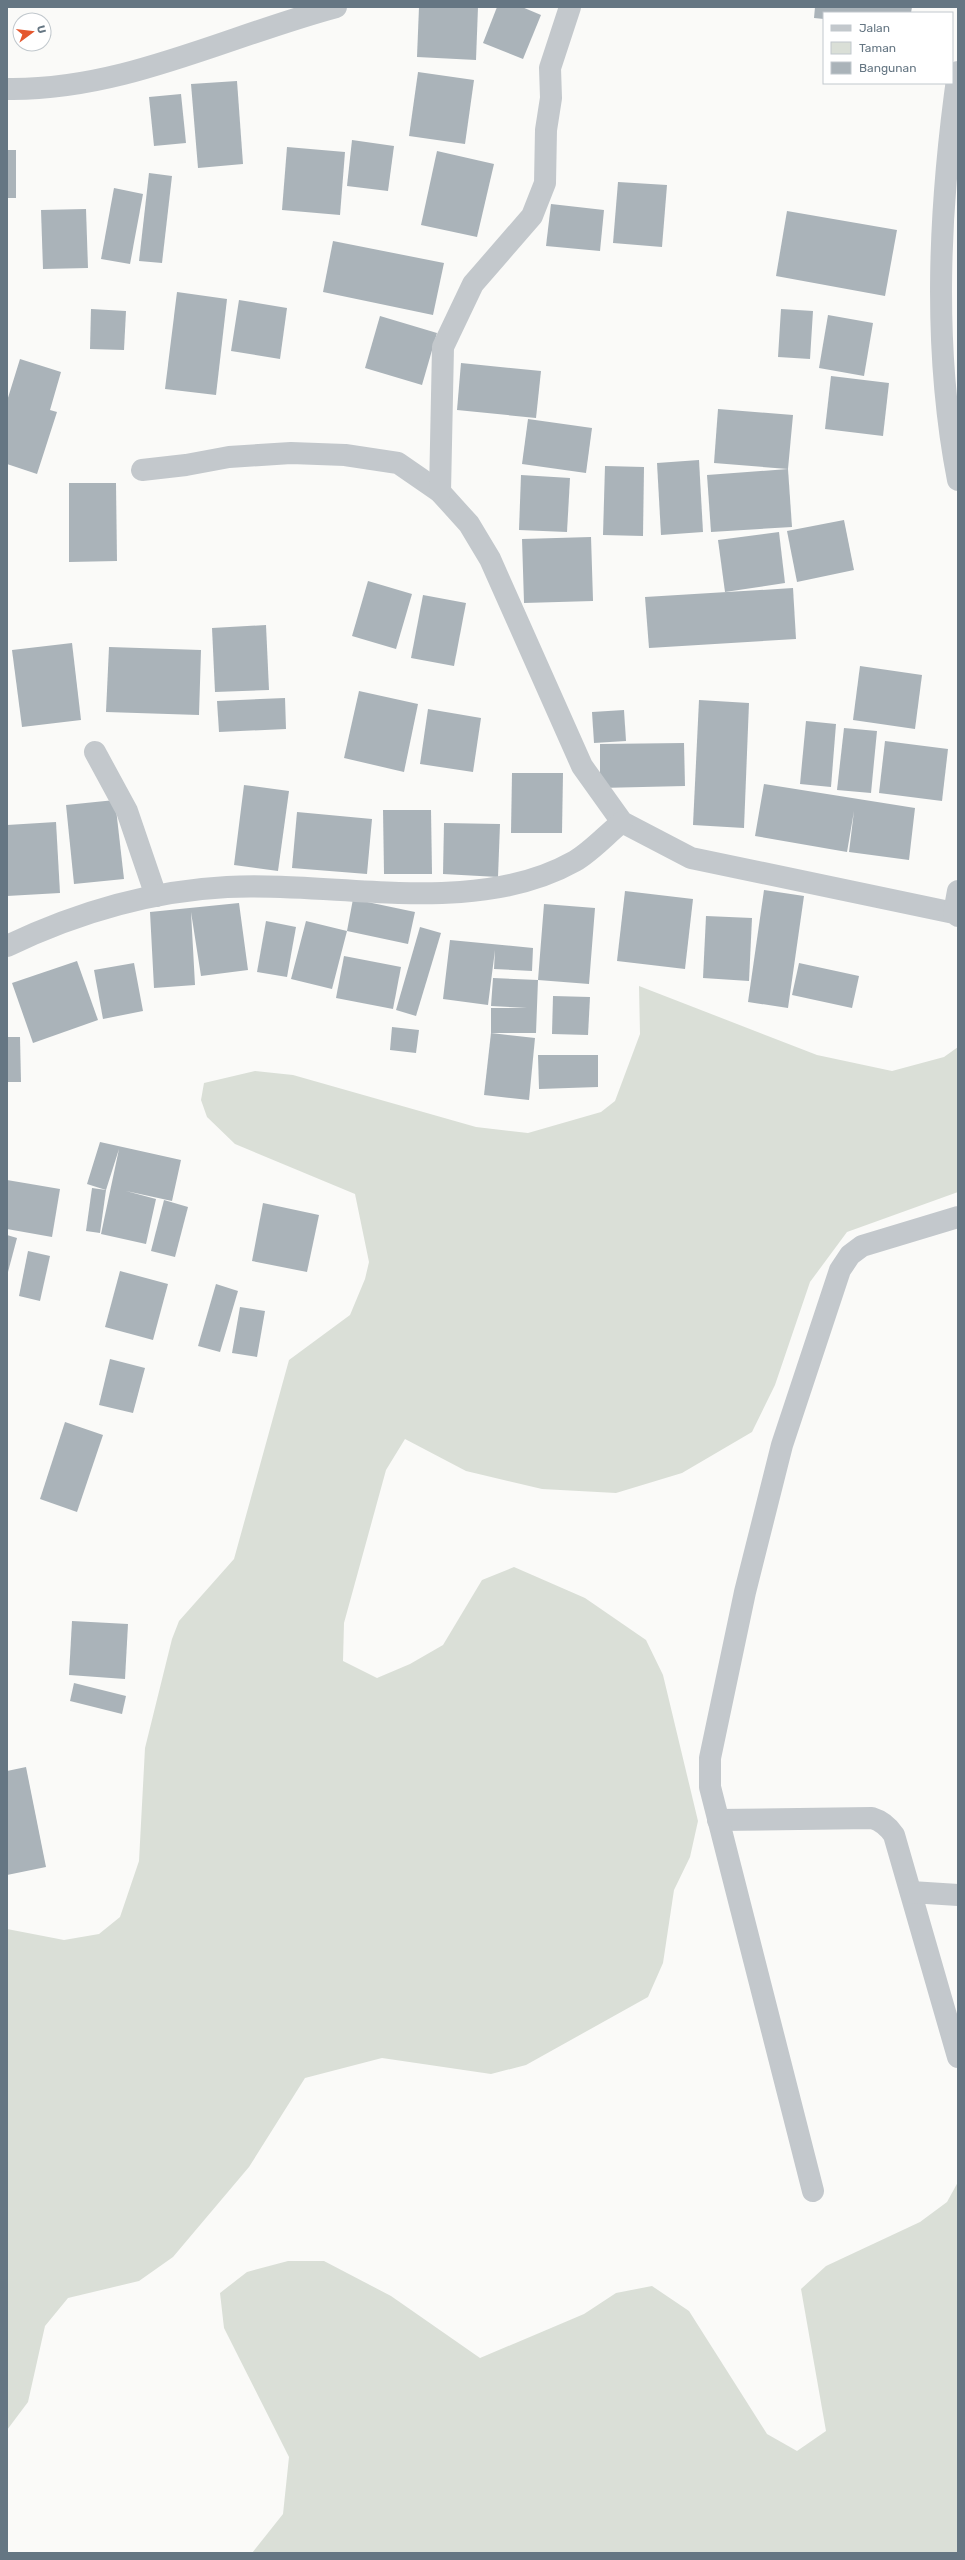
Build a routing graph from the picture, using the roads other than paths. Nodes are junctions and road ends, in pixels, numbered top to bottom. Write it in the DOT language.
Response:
graph roads {
  1 [pos="336,7"];
  2 [pos="570,7"];
  3 [pos="958,72"];
  4 [pos="7,89"];
  5 [pos="950,224"];
  6 [pos="142,470"];
  7 [pos="958,480"];
  8 [pos="440,492"];
  9 [pos="95,752"];
  10 [pos="622,822"];
  11 [pos="958,891"];
  12 [pos="156,896"];
  13 [pos="956,914"];
  14 [pos="7,946"];
  15 [pos="958,1217"];
  16 [pos="718,1820"];
  17 [pos="911,1892"];
  18 [pos="958,1895"];
  19 [pos="958,2057"];
  20 [pos="813,2191"];
  1 -- 4 [label="street"];
  2 -- 8 [label="street"];
  3 -- 5 [label="street"];
  5 -- 7 [label="street"];
  6 -- 8 [label="street"];
  8 -- 10 [label="street"];
  9 -- 12 [label="street"];
  10 -- 12 [label="street"];
  10 -- 13 [label="street"];
  11 -- 13 [label="street"];
  12 -- 14 [label="street"];
  15 -- 16 [label="street"];
  16 -- 17 [label="street"];
  16 -- 20 [label="street"];
  17 -- 18 [label="street"];
  17 -- 19 [label="street"];
}
